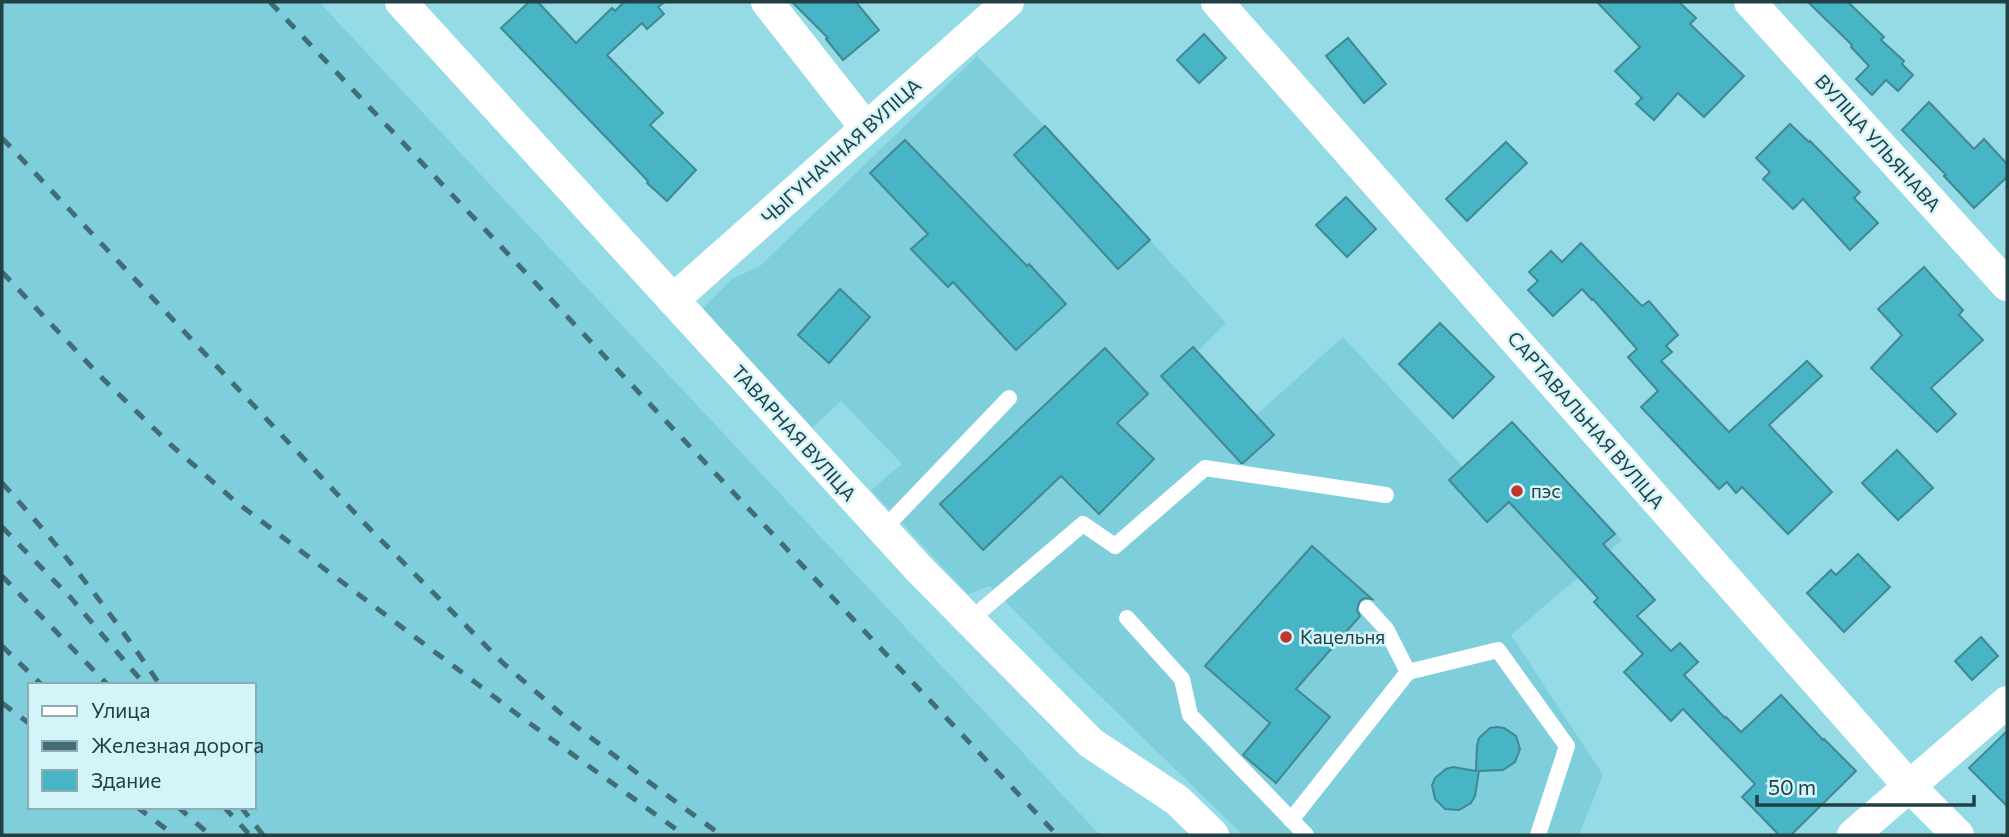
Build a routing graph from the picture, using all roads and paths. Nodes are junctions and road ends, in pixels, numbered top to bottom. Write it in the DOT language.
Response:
graph roads {
  1 [pos="401,2"];
  2 [pos="766,2"];
  3 [pos="1008,2"];
  4 [pos="1217,2"];
  5 [pos="1750,2"];
  6 [pos="866,128"];
  7 [pos="2007,285"];
  8 [pos="673,300"];
  9 [pos="1009,398"];
  10 [pos="1386,495"];
  11 [pos="882,528"];
  12 [pos="1367,608"];
  13 [pos="1127,618"];
  14 [pos="970,620"];
  15 [pos="1408,672"];
  16 [pos="2007,702"];
  17 [pos="1909,786"];
  18 [pos="1291,820"];
  19 [pos="1213,835"];
  20 [pos="1306,835"];
  21 [pos="1538,835"];
  22 [pos="1853,835"];
  23 [pos="1958,835"];
  1 -- 8 [label="street, ТАВАРНАЯ ВУЛІЦА"];
  2 -- 6 [label="street"];
  3 -- 6 [label="street, ЧЫГУНАЧНАЯ ВУЛІЦА"];
  4 -- 17 [label="street, САРТАВАЛЬНАЯ ВУЛІЦА"];
  5 -- 7 [label="street, ВУЛІЦА УЛЬЯНАВА"];
  6 -- 8 [label="street, ЧЫГУНАЧНАЯ ВУЛІЦА"];
  8 -- 11 [label="street, ТАВАРНАЯ ВУЛІЦА"];
  9 -- 11 [label="lane"];
  10 -- 14 [label="lane"];
  11 -- 14 [label="street, ТАВАРНАЯ ВУЛІЦА"];
  12 -- 15 [label="lane"];
  13 -- 18 [label="lane"];
  14 -- 19 [label="street, ТАВАРНАЯ ВУЛІЦА"];
  15 -- 18 [label="lane"];
  15 -- 21 [label="lane"];
  16 -- 17 [label="street"];
  17 -- 22 [label="street"];
  17 -- 23 [label="street, САРТАВАЛЬНАЯ ВУЛІЦА"];
  18 -- 20 [label="lane"];
}
